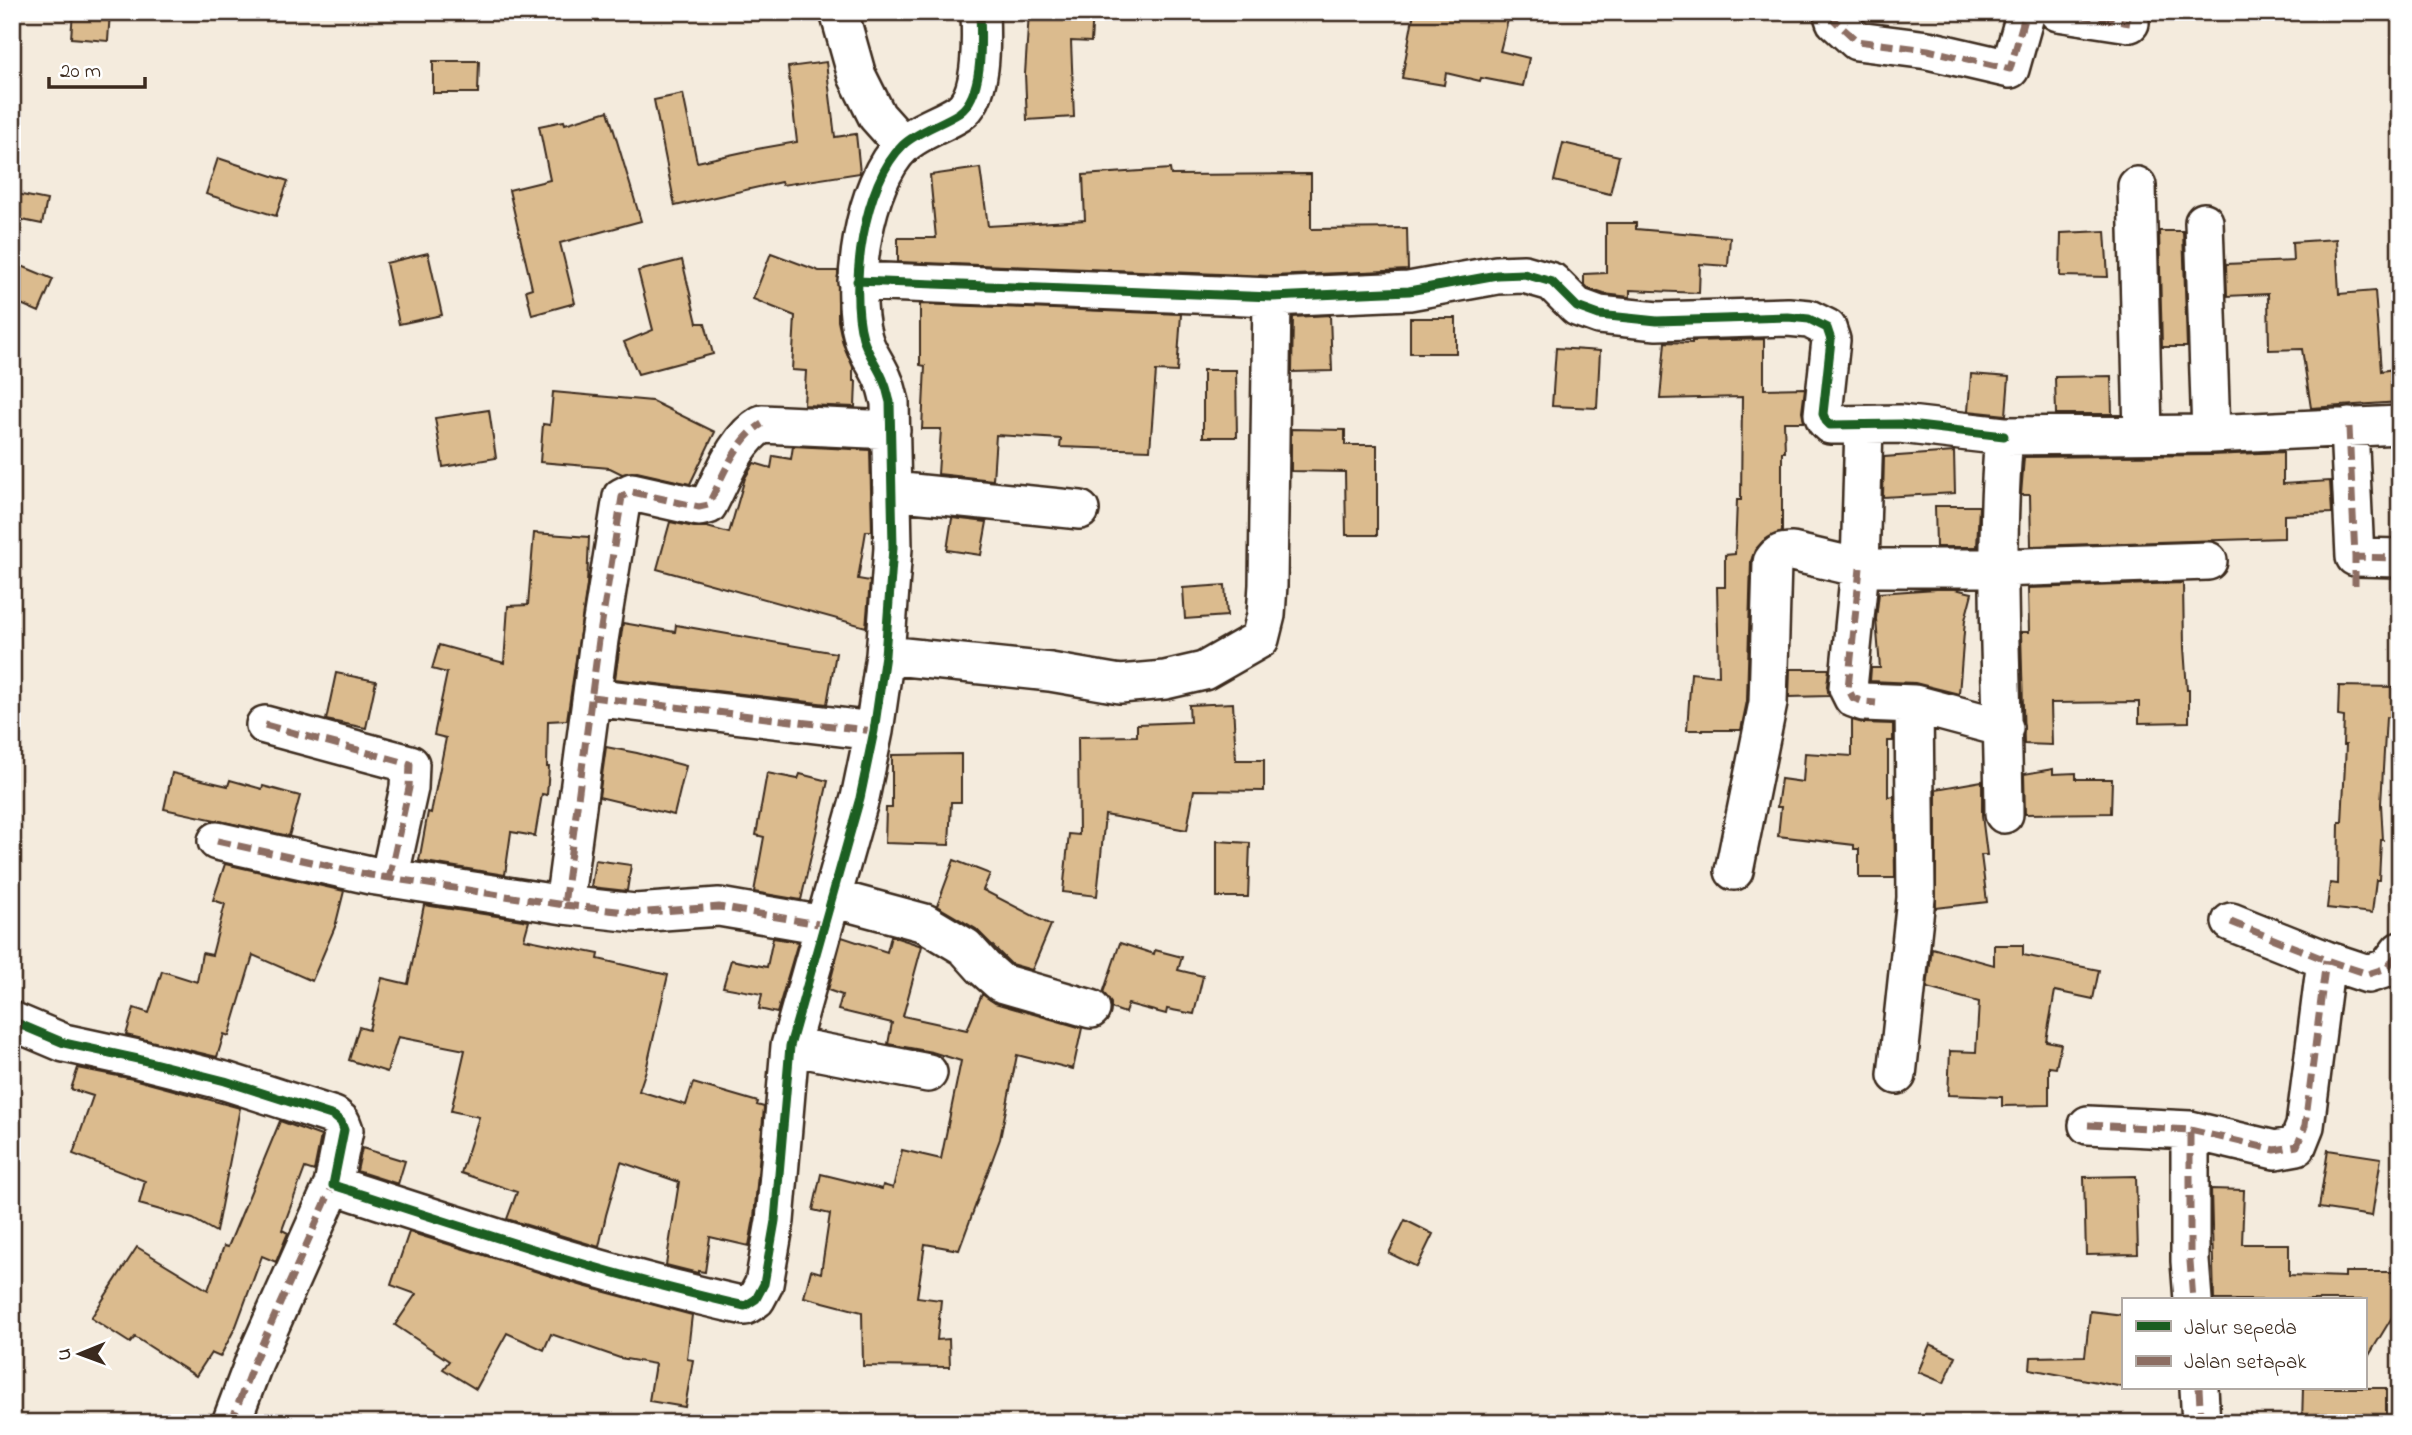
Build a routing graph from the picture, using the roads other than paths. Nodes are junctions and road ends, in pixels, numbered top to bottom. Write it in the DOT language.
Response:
graph roads {
  1 [pos="839,12"];
  2 [pos="980,12"];
  3 [pos="1832,12"];
  4 [pos="2025,12"];
  5 [pos="2057,12"];
  6 [pos="2130,23"];
  7 [pos="903,145"];
  8 [pos="2137,186"];
  9 [pos="2204,222"];
  10 [pos="857,281"];
  11 [pos="1272,297"];
  12 [pos="1864,425"];
  13 [pos="2400,425"];
  14 [pos="2349,427"];
  15 [pos="891,430"];
  16 [pos="2143,434"];
  17 [pos="2211,434"];
  18 [pos="2004,436"];
  19 [pos="893,491"];
  20 [pos="1080,510"];
  21 [pos="2400,558"];
  22 [pos="2208,561"];
  23 [pos="1860,568"];
  24 [pos="1998,568"];
  25 [pos="884,655"];
  26 [pos="592,697"];
  27 [pos="1914,704"];
  28 [pos="265,725"];
  29 [pos="2004,728"];
  30 [pos="874,731"];
  31 [pos="2004,814"];
  32 [pos="217,841"];
  33 [pos="1734,871"];
  34 [pos="389,879"];
  35 [pos="564,905"];
  36 [pos="828,911"];
  37 [pos="2231,922"];
  38 [pos="2400,951"];
  39 [pos="2326,960"];
  40 [pos="1090,1009"];
  41 [pos="12,1021"];
  42 [pos="790,1046"];
  43 [pos="928,1073"];
  44 [pos="1897,1075"];
  45 [pos="2088,1125"];
  46 [pos="2190,1130"];
  47 [pos="333,1185"];
  48 [pos="2193,1298"];
  49 [pos="2199,1390"];
  50 [pos="230,1423"];
  51 [pos="2201,1423"];
  1 -- 7 [label="street"];
  2 -- 7 [label="street"];
  3 -- 4 [label="street"];
  5 -- 6 [label="street"];
  7 -- 10 [label="street"];
  8 -- 16 [label="street"];
  9 -- 17 [label="street"];
  10 -- 11 [label="street"];
  10 -- 15 [label="street"];
  11 -- 12 [label="street"];
  11 -- 25 [label="street"];
  12 -- 18 [label="street"];
  12 -- 23 [label="street"];
  13 -- 14 [label="street"];
  14 -- 17 [label="street"];
  14 -- 21 [label="street"];
  15 -- 19 [label="street"];
  15 -- 26 [label="street"];
  16 -- 17 [label="street"];
  16 -- 18 [label="street"];
  18 -- 24 [label="street"];
  19 -- 20 [label="street"];
  19 -- 25 [label="street"];
  22 -- 24 [label="street"];
  23 -- 24 [label="street"];
  23 -- 27 [label="street"];
  23 -- 33 [label="street"];
  24 -- 29 [label="street"];
  25 -- 30 [label="street"];
  26 -- 30 [label="street"];
  26 -- 35 [label="street"];
  27 -- 29 [label="street"];
  27 -- 44 [label="street"];
  28 -- 34 [label="street"];
  29 -- 31 [label="street"];
  30 -- 36 [label="street"];
  32 -- 34 [label="street"];
  34 -- 35 [label="street"];
  35 -- 36 [label="street"];
  36 -- 40 [label="street"];
  36 -- 42 [label="street"];
  37 -- 39 [label="street"];
  38 -- 39 [label="street"];
  39 -- 46 [label="street"];
  41 -- 47 [label="street"];
  42 -- 43 [label="street"];
  42 -- 47 [label="street"];
  45 -- 46 [label="street"];
  46 -- 48 [label="street"];
  47 -- 50 [label="street"];
  49 -- 51 [label="street"];
}
